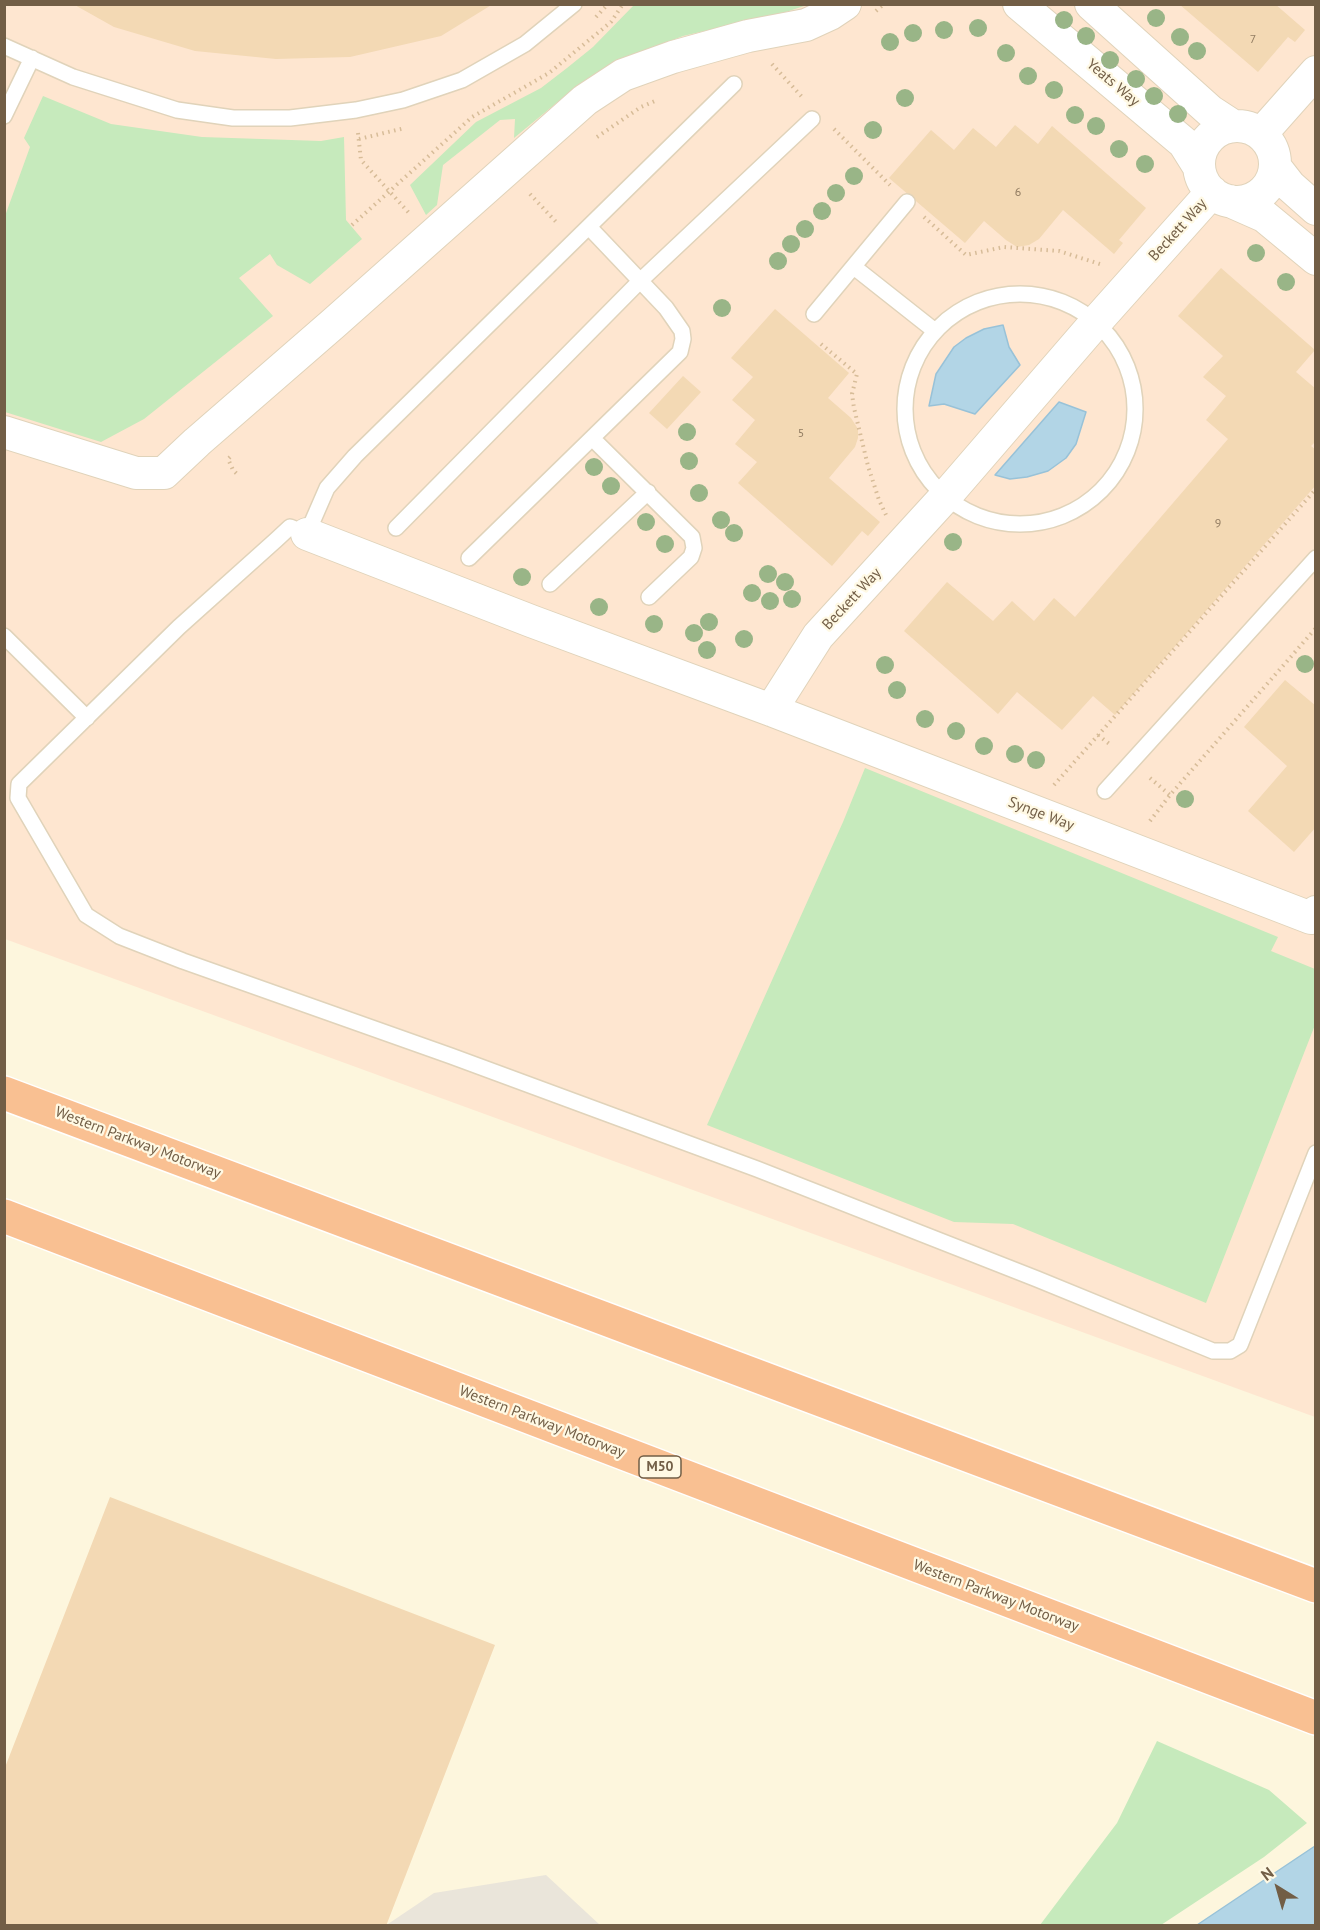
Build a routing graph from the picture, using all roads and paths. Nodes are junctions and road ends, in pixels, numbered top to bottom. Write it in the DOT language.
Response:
graph roads {
  1 [pos="574,4"];
  2 [pos="623,4"];
  3 [pos="884,4"];
  4 [pos="1019,4"];
  5 [pos="1091,4"];
  6 [pos="856,11"];
  7 [pos="4,46"];
  8 [pos="32,58"];
  9 [pos="779,62"];
  10 [pos="1316,72"];
  11 [pos="734,84"];
  12 [pos="663,97"];
  13 [pos="811,112"];
  14 [pos="4,116"];
  15 [pos="832,128"];
  16 [pos="1247,130"];
  17 [pos="596,138"];
  18 [pos="361,160"];
  19 [pos="1276,168"];
  20 [pos="538,187"];
  21 [pos="1214,187"];
  22 [pos="386,188"];
  23 [pos="907,202"];
  24 [pos="1316,209"];
  25 [pos="352,225"];
  26 [pos="589,227"];
  27 [pos="1316,259"];
  28 [pos="854,267"];
  29 [pos="1109,267"];
  30 [pos="640,280"];
  31 [pos="814,314"];
  32 [pos="1096,322"];
  33 [pos="935,331"];
  34 [pos="821,344"];
  35 [pos="4,432"];
  36 [pos="592,438"];
  37 [pos="236,452"];
  38 [pos="239,476"];
  39 [pos="1316,489"];
  40 [pos="648,492"];
  41 [pos="945,497"];
  42 [pos="888,520"];
  43 [pos="396,528"];
  44 [pos="307,534"];
  45 [pos="469,558"];
  46 [pos="1316,558"];
  47 [pos="550,584"];
  48 [pos="650,597"];
  49 [pos="1316,628"];
  50 [pos="4,636"];
  51 [pos="771,710"];
  52 [pos="87,718"];
  53 [pos="1051,788"];
  54 [pos="1105,791"];
  55 [pos="1147,825"];
  56 [pos="1314,917"];
  57 [pos="4,1094"];
  58 [pos="1316,1153"];
  59 [pos="4,1216"];
  60 [pos="1316,1586"];
  61 [pos="1316,1718"];
  1 -- 8 [label="lane"];
  2 -- 25 [label="path"];
  3 -- 6 [label="path"];
  4 -- 21 [label="street, Yeats Way"];
  5 -- 16 [label="street"];
  6 -- 35 [label="street"];
  7 -- 8 [label="lane"];
  8 -- 14 [label="lane"];
  9 -- 13 [label="path"];
  10 -- 16 [label="street"];
  11 -- 26 [label="lane"];
  12 -- 17 [label="path"];
  13 -- 30 [label="lane"];
  15 -- 23 [label="path"];
  16 -- 19 [label="street"];
  16 -- 21 [label="street"];
  18 -- 22 [label="path"];
  19 -- 21 [label="street"];
  19 -- 24 [label="street"];
  20 -- 26 [label="path"];
  21 -- 27 [label="street"];
  21 -- 32 [label="street, Beckett Way"];
  23 -- 28 [label="lane"];
  23 -- 29 [label="path"];
  26 -- 30 [label="lane"];
  26 -- 44 [label="lane"];
  28 -- 31 [label="lane"];
  28 -- 33 [label="lane"];
  30 -- 36 [label="lane"];
  30 -- 43 [label="lane"];
  32 -- 33 [label="lane"];
  32 -- 41 [label="street, Beckett Way"];
  32 -- 41 [label="lane"];
  33 -- 41 [label="lane"];
  34 -- 42 [label="path"];
  36 -- 40 [label="lane"];
  36 -- 45 [label="lane"];
  37 -- 38 [label="path"];
  39 -- 53 [label="path"];
  40 -- 47 [label="lane"];
  40 -- 48 [label="lane"];
  41 -- 51 [label="street, Beckett Way"];
  44 -- 51 [label="street, Synge Way"];
  44 -- 52 [label="lane"];
  46 -- 54 [label="lane"];
  49 -- 55 [label="path"];
  50 -- 52 [label="lane"];
  51 -- 56 [label="street, Synge Way"];
  52 -- 58 [label="lane"];
  57 -- 60 [label="highway, Western Parkway Motorway"];
  59 -- 61 [label="highway, Western Parkway Motorway / M50"];
}
